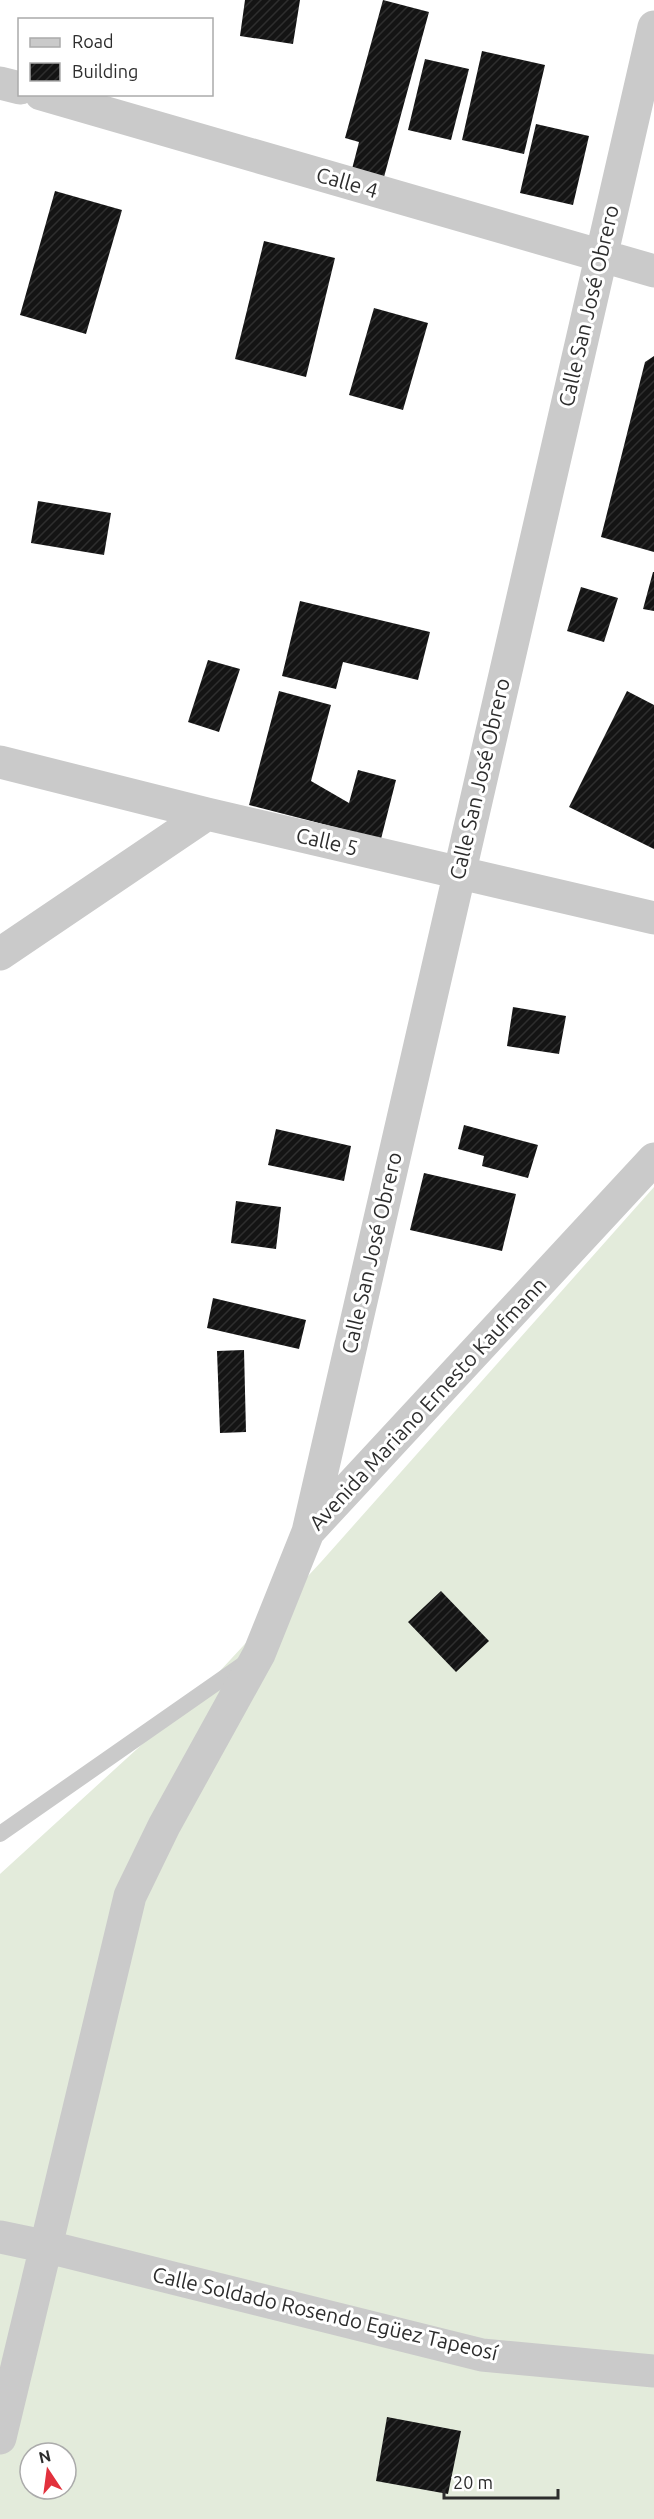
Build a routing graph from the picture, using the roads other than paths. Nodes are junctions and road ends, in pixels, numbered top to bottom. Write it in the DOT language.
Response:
graph roads {
  1 [pos="654,27"];
  2 [pos="0,83"];
  3 [pos="18,88"];
  4 [pos="47,96"];
  5 [pos="601,256"];
  6 [pos="654,271"];
  7 [pos="0,762"];
  8 [pos="207,814"];
  9 [pos="459,873"];
  10 [pos="654,918"];
  11 [pos="0,954"];
  12 [pos="654,1159"];
  13 [pos="308,1532"];
  14 [pos="259,1654"];
  15 [pos="0,1834"];
  16 [pos="0,2237"];
  17 [pos="48,2247"];
  18 [pos="654,2371"];
  19 [pos="0,2438"];
  1 -- 5 [label="street, Calle San José Obrero"];
  2 -- 3 [label="street"];
  4 -- 5 [label="street, Calle 4"];
  5 -- 6 [label="street, Calle 4"];
  5 -- 9 [label="street, Calle San José Obrero"];
  7 -- 8 [label="street, Calle 5"];
  8 -- 9 [label="street, Calle 5"];
  8 -- 11 [label="street"];
  9 -- 10 [label="street, Calle 5"];
  9 -- 13 [label="street, Calle San José Obrero"];
  12 -- 13 [label="street, Avenida Mariano Ernesto Kaufmann"];
  13 -- 14 [label="street, Avenida Mariano Ernesto Kaufmann"];
  14 -- 15 [label="lane"];
  14 -- 17 [label="street, Avenida Mariano Ernesto Kaufmann"];
  16 -- 17 [label="street, Calle Soldado Rosendo Egüez Tapeosí"];
  17 -- 18 [label="street, Calle Soldado Rosendo Egüez Tapeosí"];
  17 -- 19 [label="street, Avenida Mariano Ernesto Kaufmann"];
}
